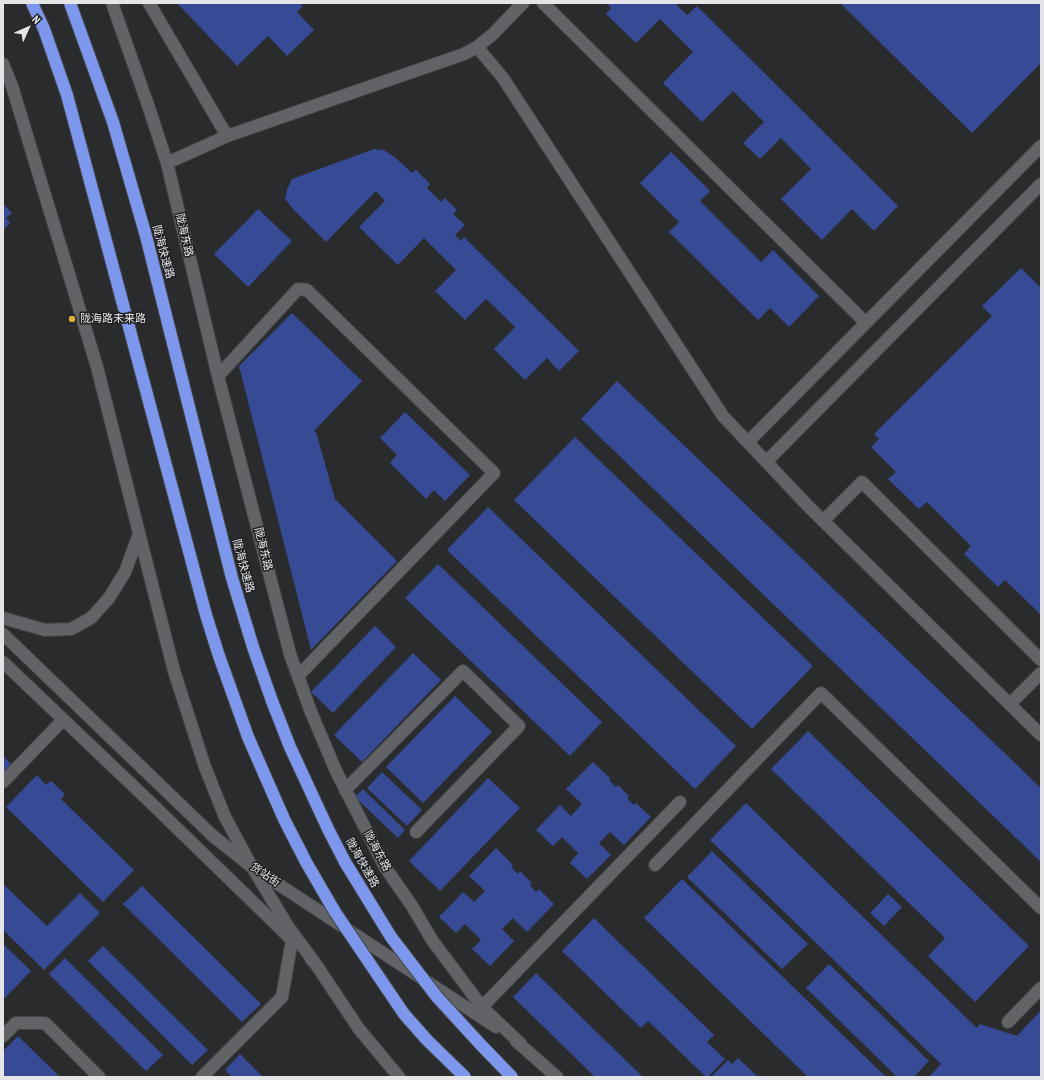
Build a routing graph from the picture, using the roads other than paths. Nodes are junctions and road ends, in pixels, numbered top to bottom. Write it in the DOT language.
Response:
graph roads {
  1 [pos="32,3"];
  2 [pos="70,3"];
  3 [pos="112,3"];
  4 [pos="149,3"];
  5 [pos="523,3"];
  6 [pos="543,3"];
  7 [pos="476,47"];
  8 [pos="3,64"];
  9 [pos="227,136"];
  10 [pos="1041,146"];
  11 [pos="167,163"];
  12 [pos="1041,184"];
  13 [pos="866,323"];
  14 [pos="218,376"];
  15 [pos="748,442"];
  16 [pos="766,462"];
  17 [pos="823,522"];
  18 [pos="140,534"];
  19 [pos="3,618"];
  20 [pos="3,634"];
  21 [pos="1041,660"];
  22 [pos="3,662"];
  23 [pos="1041,673"];
  24 [pos="298,676"];
  25 [pos="1010,704"];
  26 [pos="63,720"];
  27 [pos="1041,735"];
  28 [pos="3,782"];
  29 [pos="345,790"];
  30 [pos="680,802"];
  31 [pos="416,832"];
  32 [pos="655,865"];
  33 [pos="252,867"];
  34 [pos="1041,908"];
  35 [pos="292,940"];
  36 [pos="315,963"];
  37 [pos="1041,988"];
  38 [pos="482,1007"];
  39 [pos="1008,1022"];
  40 [pos="3,1036"];
  41 [pos="521,1044"];
  42 [pos="98,1077"];
  43 [pos="202,1077"];
  44 [pos="399,1077"];
  45 [pos="465,1077"];
  46 [pos="512,1077"];
  47 [pos="557,1077"];
  1 -- 45 [label="highway, bridge"];
  2 -- 46 [label="highway, 陇海快速路, bridge"];
  3 -- 11 [label="street, 陇海东路"];
  4 -- 9 [label="street"];
  5 -- 7 [label="street"];
  6 -- 13 [label="street"];
  7 -- 9 [label="street"];
  7 -- 15 [label="street"];
  8 -- 18 [label="street"];
  9 -- 11 [label="street"];
  10 -- 13 [label="street"];
  11 -- 14 [label="street, 陇海东路"];
  12 -- 16 [label="street"];
  13 -- 15 [label="street"];
  14 -- 24 [label="street, 陇海东路"];
  14 -- 24 [label="street"];
  15 -- 16 [label="street"];
  16 -- 17 [label="street"];
  17 -- 21 [label="street"];
  17 -- 25 [label="street"];
  18 -- 19 [label="street"];
  18 -- 33 [label="street"];
  20 -- 33 [label="street, 货站街"];
  22 -- 26 [label="street"];
  23 -- 25 [label="street"];
  24 -- 29 [label="street, 陇海东路"];
  25 -- 27 [label="street"];
  26 -- 28 [label="street"];
  26 -- 35 [label="street"];
  29 -- 31 [label="street"];
  29 -- 38 [label="street, 陇海东路"];
  30 -- 38 [label="street"];
  32 -- 34 [label="street"];
  33 -- 36 [label="street"];
  33 -- 41 [label="street, 货站街"];
  35 -- 36 [label="street"];
  35 -- 43 [label="street"];
  36 -- 44 [label="street"];
  37 -- 39 [label="street"];
  38 -- 41 [label="street, 陇海东路"];
  40 -- 42 [label="street"];
  41 -- 47 [label="street, 货站街"];
}
